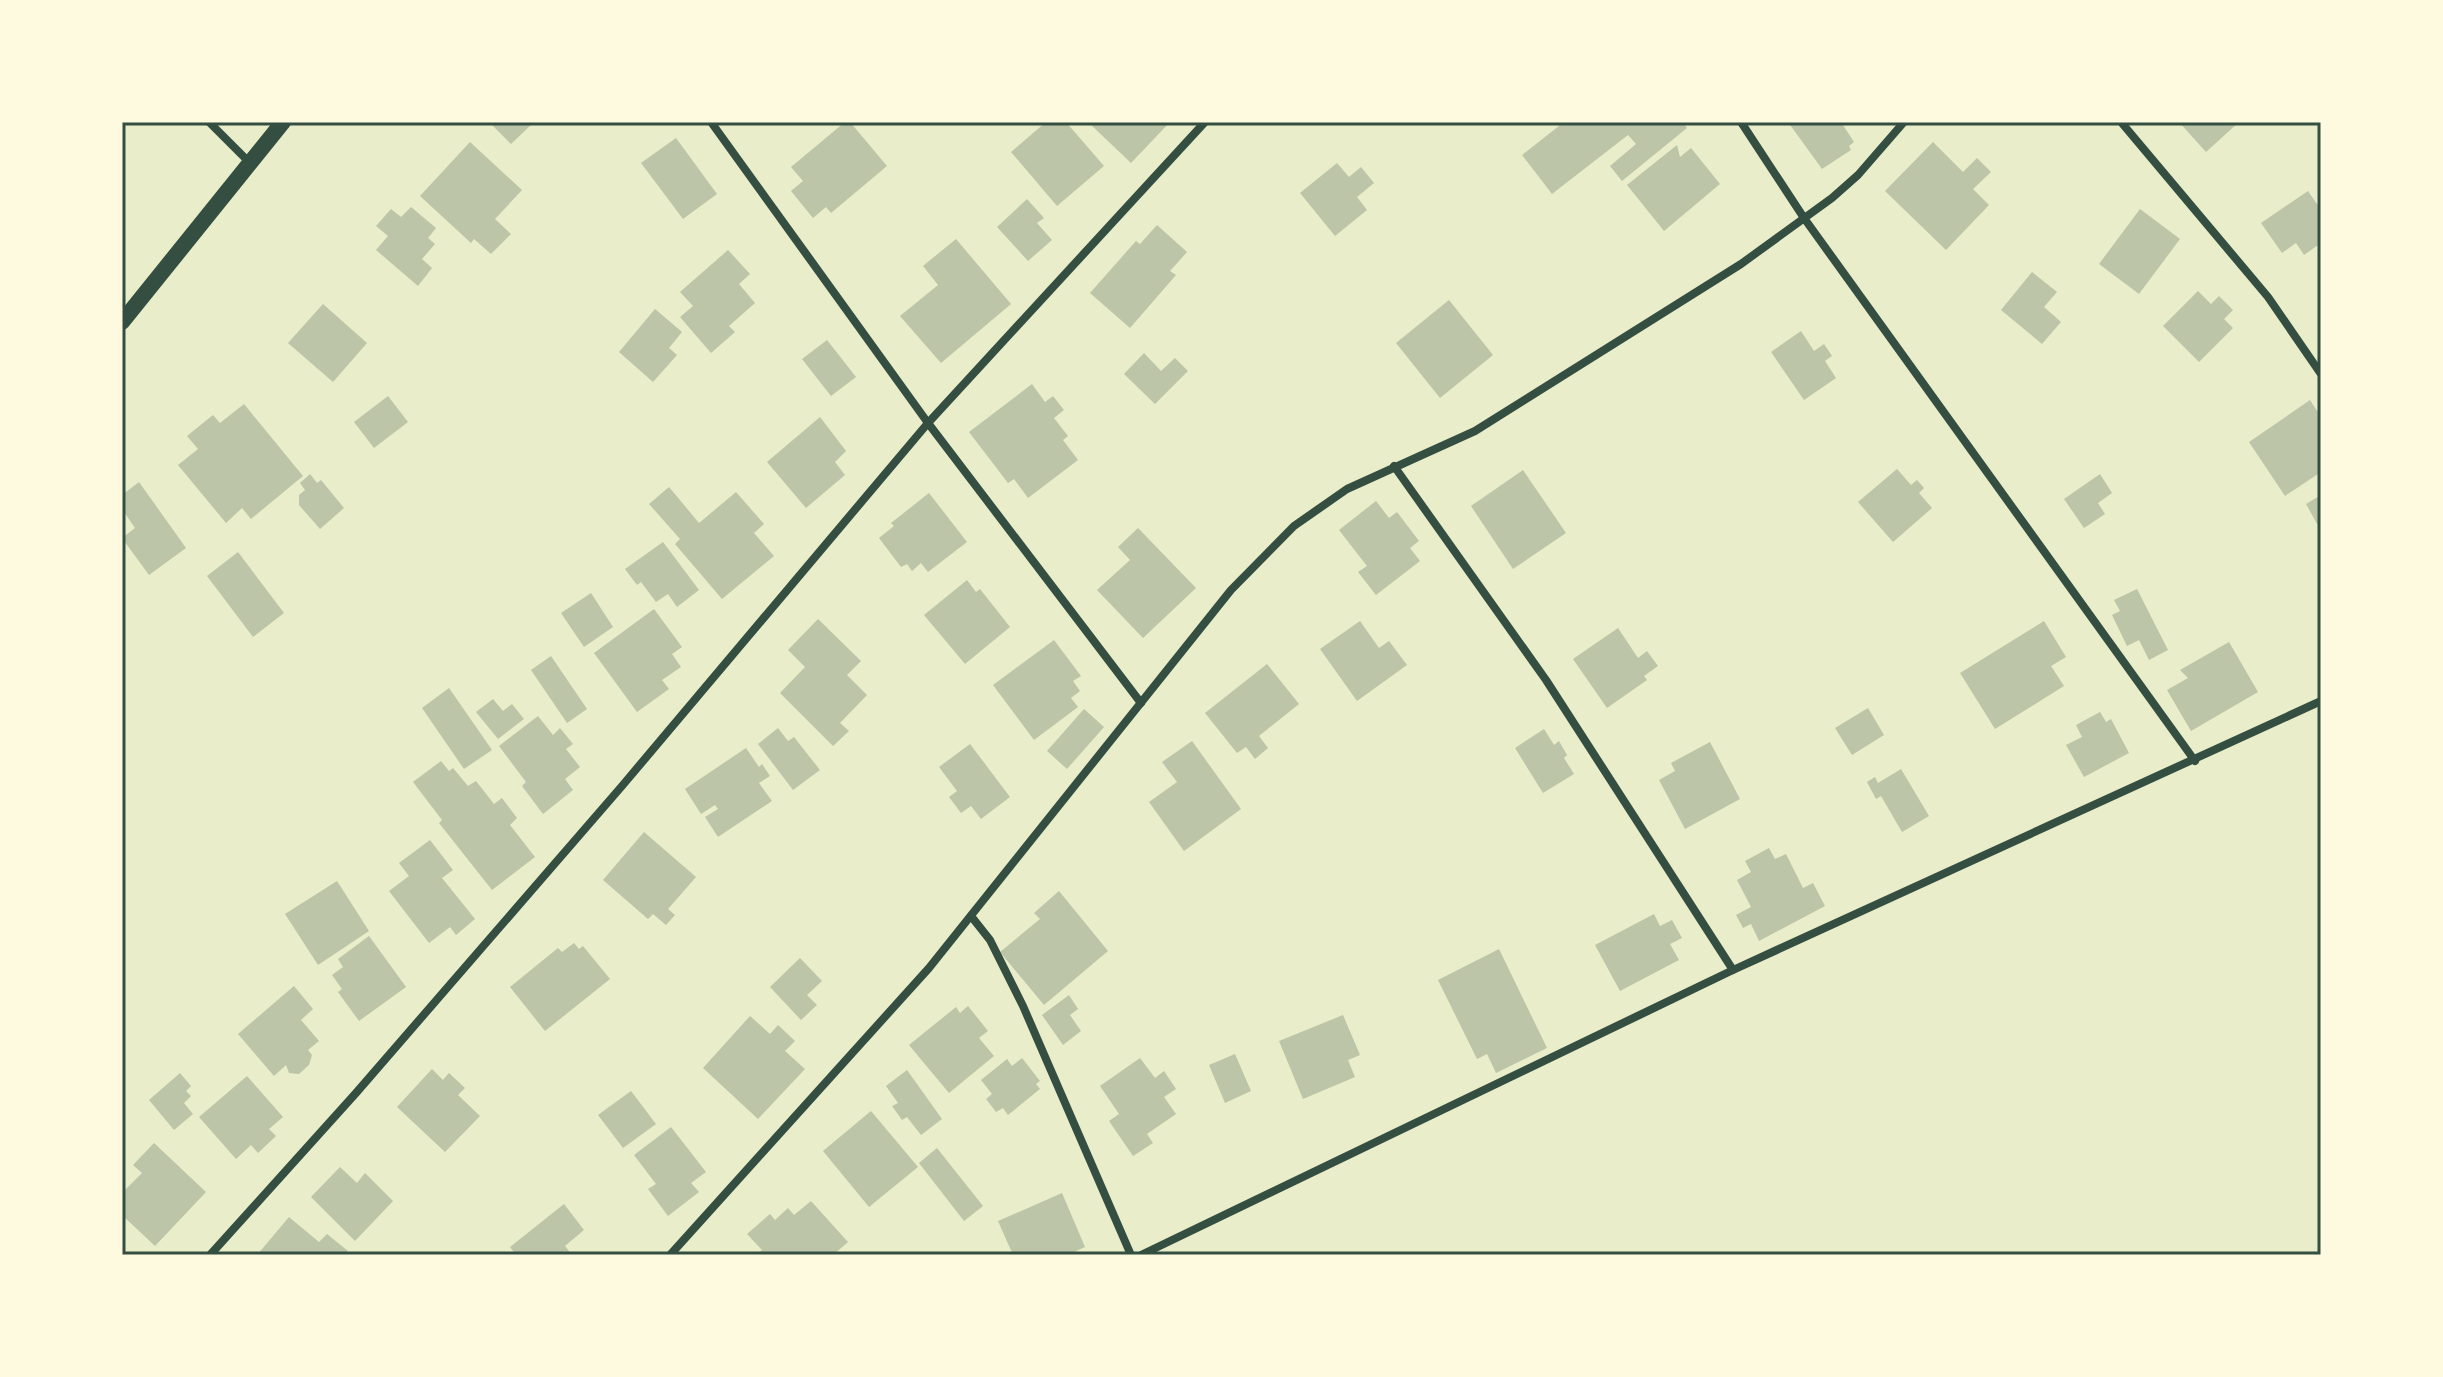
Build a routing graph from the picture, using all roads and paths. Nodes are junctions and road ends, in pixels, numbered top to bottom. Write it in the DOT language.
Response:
graph roads {
  1 [pos="209,122"];
  2 [pos="283,122"];
  3 [pos="711,122"];
  4 [pos="1205,122"];
  5 [pos="1741,122"];
  6 [pos="1904,122"];
  7 [pos="2121,122"];
  8 [pos="250,163"];
  9 [pos="1804,218"];
  10 [pos="122,322"];
  11 [pos="2321,374"];
  12 [pos="928,423"];
  13 [pos="1394,466"];
  14 [pos="2321,701"];
  15 [pos="1141,703"];
  16 [pos="2195,761"];
  17 [pos="971,916"];
  18 [pos="1733,970"];
  19 [pos="210,1255"];
  20 [pos="670,1255"];
  21 [pos="1131,1255"];
  22 [pos="1141,1255"];
  1 -- 8 [label="street"];
  2 -- 8 [label="main road"];
  3 -- 12 [label="street"];
  4 -- 12 [label="street"];
  5 -- 9 [label="street"];
  6 -- 9 [label="street"];
  7 -- 11 [label="street"];
  8 -- 10 [label="main road"];
  9 -- 13 [label="street"];
  9 -- 16 [label="street"];
  12 -- 15 [label="street"];
  12 -- 19 [label="street"];
  13 -- 15 [label="street"];
  13 -- 18 [label="street"];
  14 -- 16 [label="street"];
  15 -- 17 [label="street"];
  16 -- 18 [label="street"];
  17 -- 20 [label="street"];
  17 -- 21 [label="street"];
  18 -- 22 [label="street"];
}
